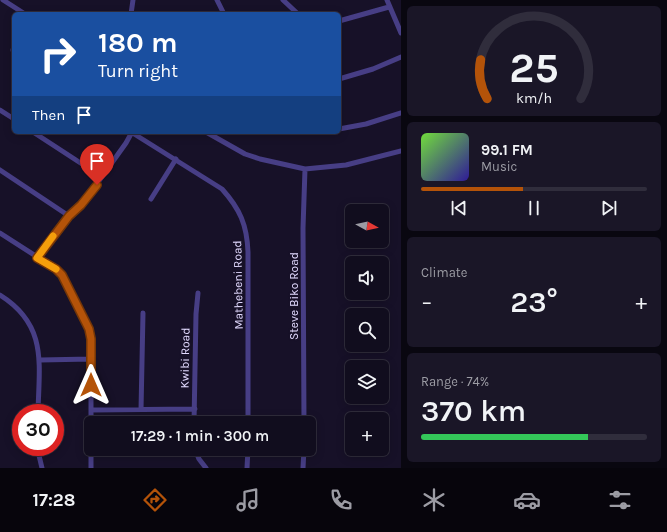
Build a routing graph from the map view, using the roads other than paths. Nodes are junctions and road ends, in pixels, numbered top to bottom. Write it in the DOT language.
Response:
graph roads {
  1 [pos="3,0"];
  2 [pos="134,0"];
  3 [pos="217,0"];
  4 [pos="283,0"];
  5 [pos="387,0"];
  6 [pos="389,7"];
  7 [pos="22,12"];
  8 [pos="131,12"];
  9 [pos="223,12"];
  10 [pos="296,12"];
  11 [pos="341,20"];
  12 [pos="401,33"];
  13 [pos="401,57"];
  14 [pos="341,78"];
  15 [pos="0,110"];
  16 [pos="401,113"];
  17 [pos="12,118"];
  18 [pos="341,129"];
  19 [pos="36,134"];
  20 [pos="131,134"];
  21 [pos="135,134"];
  22 [pos="210,134"];
  23 [pos="401,151"];
  24 [pos="176,160"];
  25 [pos="0,170"];
  26 [pos="304,170"];
  27 [pos="102,177"];
  28 [pos="150,199"];
  29 [pos="69,216"];
  30 [pos="0,233"];
  31 [pos="37,258"];
  32 [pos="198,293"];
  33 [pos="0,294"];
  34 [pos="143,313"];
  35 [pos="91,359"];
  36 [pos="40,360"];
  37 [pos="38,404"];
  38 [pos="91,410"];
  39 [pos="141,410"];
  40 [pos="194,410"];
  41 [pos="194,416"];
  42 [pos="248,416"];
  43 [pos="304,416"];
  44 [pos="39,456"];
  45 [pos="198,456"];
  46 [pos="248,456"];
  47 [pos="304,456"];
  48 [pos="42,468"];
  49 [pos="91,468"];
  50 [pos="206,468"];
  51 [pos="248,468"];
  52 [pos="304,468"];
  1 -- 7 [label="street"];
  2 -- 8 [label="street"];
  3 -- 9 [label="street"];
  4 -- 10 [label="street"];
  5 -- 6 [label="street"];
  6 -- 11 [label="street"];
  6 -- 12 [label="street"];
  13 -- 14 [label="street"];
  15 -- 17 [label="street"];
  16 -- 18 [label="street"];
  19 -- 27 [label="street"];
  20 -- 27 [label="street"];
  21 -- 24 [label="street, Mathebeni Road"];
  22 -- 26 [label="street"];
  23 -- 26 [label="street"];
  24 -- 28 [label="street"];
  24 -- 42 [label="street, Mathebeni Road"];
  25 -- 29 [label="street"];
  26 -- 43 [label="street, Steve Biko Road"];
  27 -- 29 [label="street"];
  29 -- 31 [label="street"];
  30 -- 31 [label="street"];
  31 -- 35 [label="street"];
  32 -- 40 [label="street, Kwibi Road"];
  33 -- 36 [label="street"];
  34 -- 39 [label="street"];
  35 -- 36 [label="street"];
  35 -- 38 [label="street"];
  36 -- 37 [label="street"];
  38 -- 39 [label="street"];
  38 -- 49 [label="street"];
  39 -- 40 [label="street"];
  40 -- 41 [label="street, Kwibi Road"];
  44 -- 48 [label="street"];
  45 -- 50 [label="street"];
  46 -- 51 [label="street"];
  47 -- 52 [label="street"];
}
